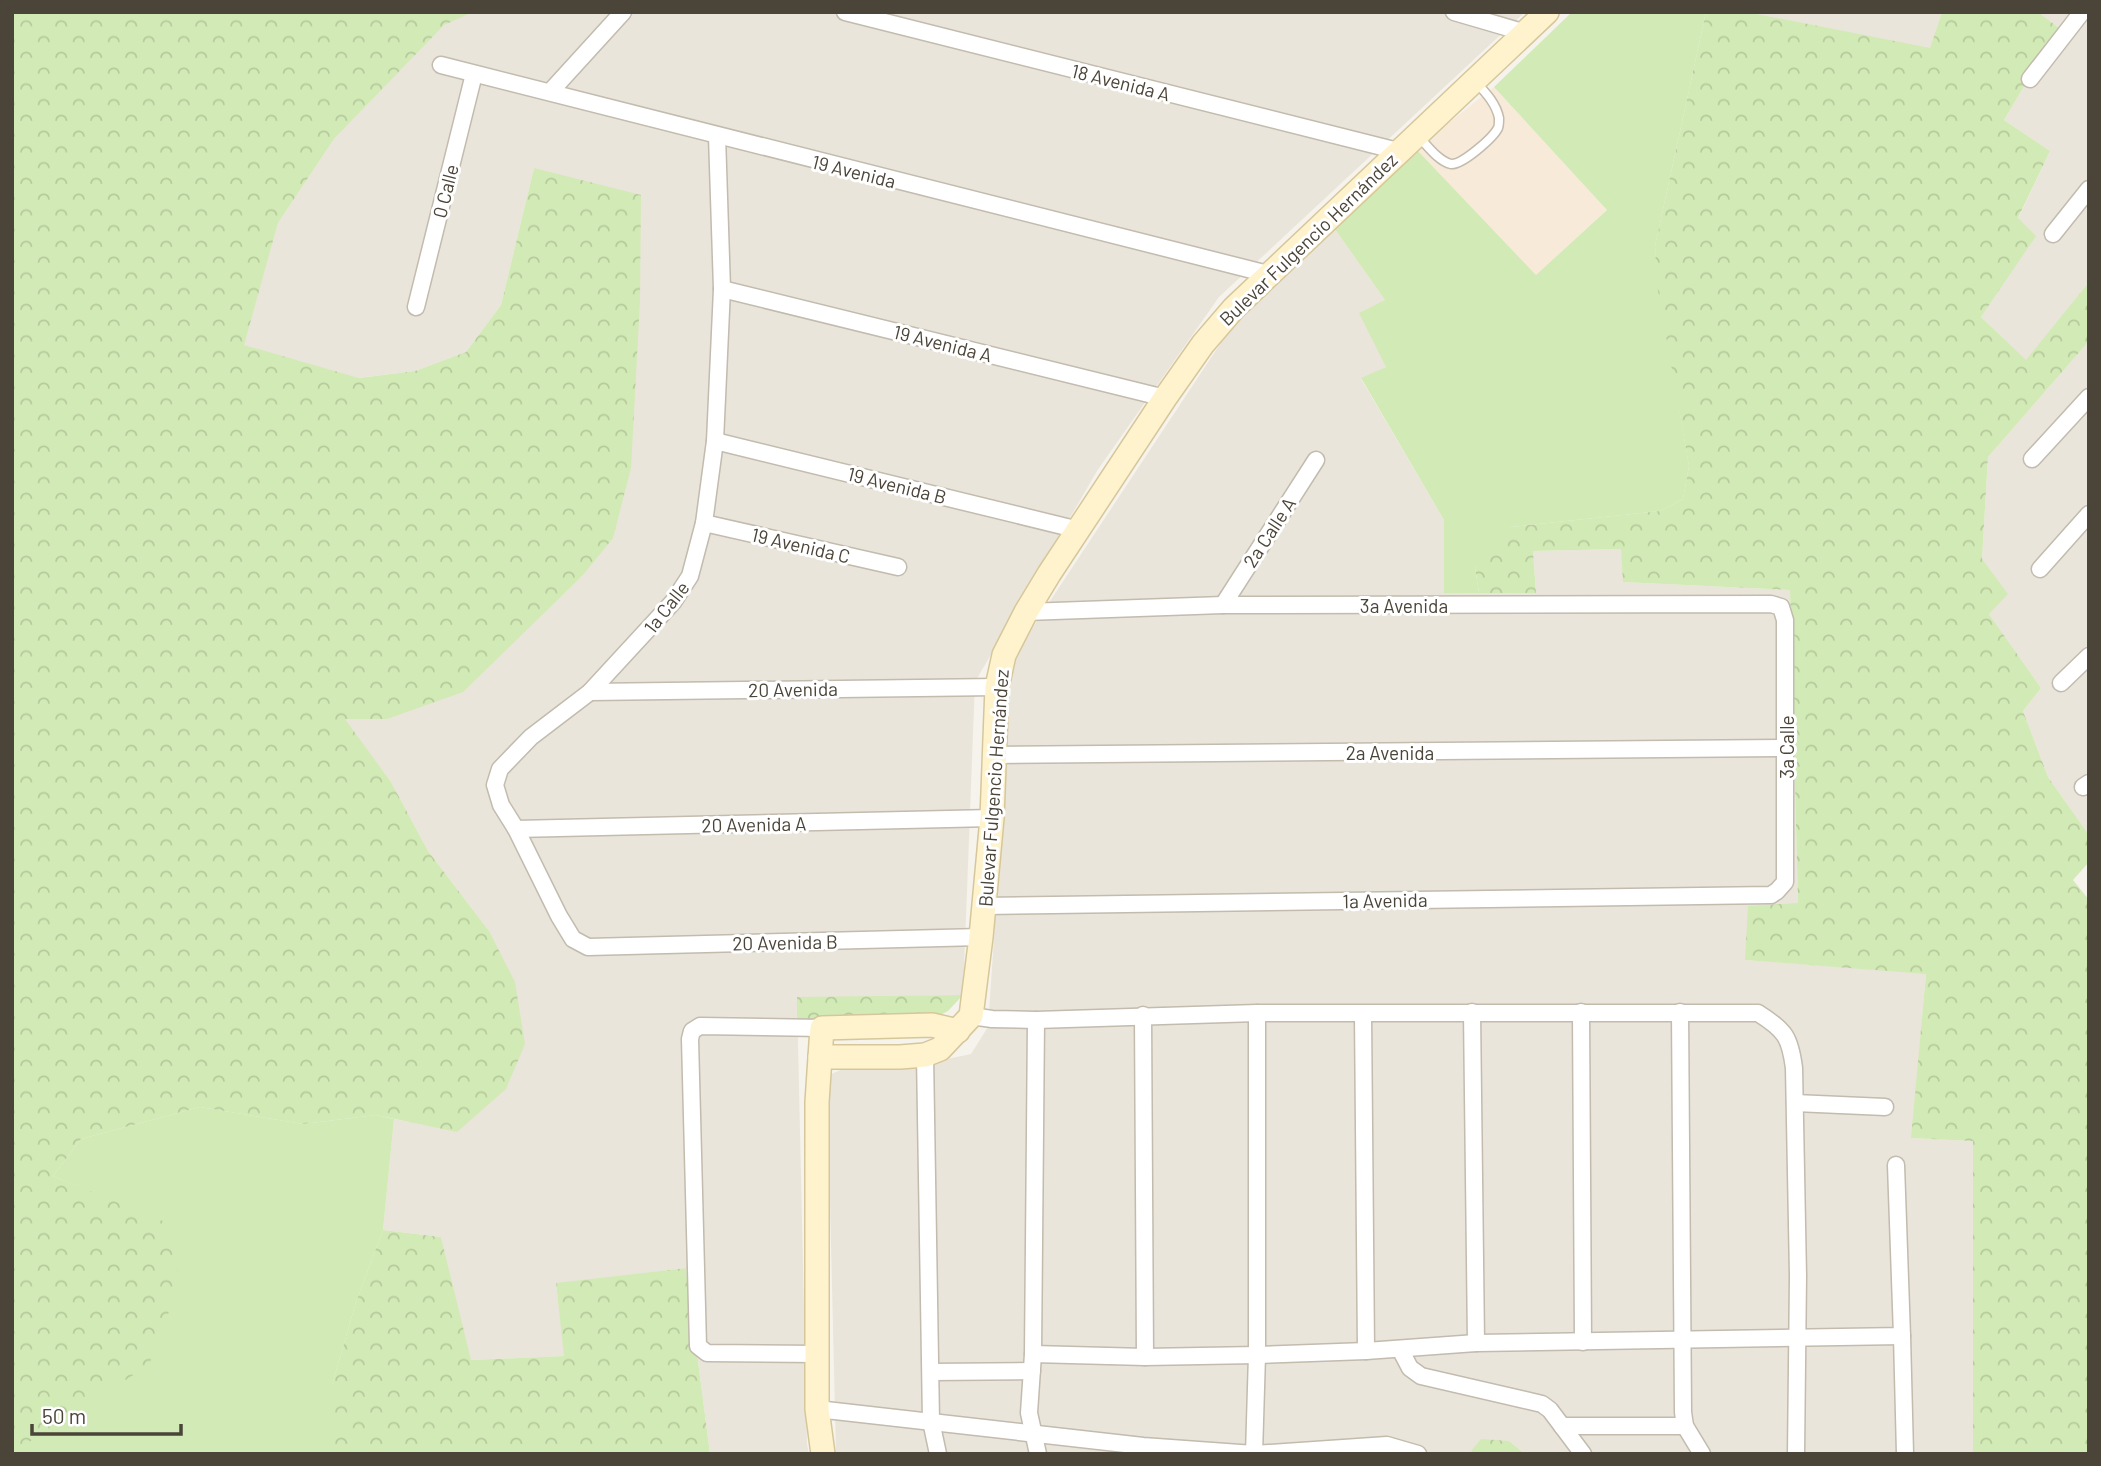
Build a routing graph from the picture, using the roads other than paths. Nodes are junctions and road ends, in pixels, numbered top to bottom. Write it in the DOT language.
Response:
graph roads {
  1 [pos="623,12"];
  2 [pos="845,12"];
  3 [pos="1454,12"];
  4 [pos="1547,12"];
  5 [pos="2082,12"];
  6 [pos="1526,33"];
  7 [pos="441,65"];
  8 [pos="474,74"];
  9 [pos="2030,79"];
  10 [pos="1475,81"];
  11 [pos="551,92"];
  12 [pos="1416,134"];
  13 [pos="717,136"];
  14 [pos="1398,151"];
  15 [pos="2089,189"];
  16 [pos="2053,234"];
  17 [pos="1268,274"];
  18 [pos="722,289"];
  19 [pos="416,307"];
  20 [pos="2089,397"];
  21 [pos="1165,398"];
  22 [pos="715,441"];
  23 [pos="2032,459"];
  24 [pos="1316,460"];
  25 [pos="2089,514"];
  26 [pos="704,523"];
  27 [pos="1079,530"];
  28 [pos="898,567"];
  29 [pos="2040,569"];
  30 [pos="1223,605"];
  31 [pos="1781,607"];
  32 [pos="1026,612"];
  33 [pos="2089,656"];
  34 [pos="2061,683"];
  35 [pos="997,687"];
  36 [pos="590,692"];
  37 [pos="1787,748"];
  38 [pos="994,755"];
  39 [pos="992,818"];
  40 [pos="516,830"];
  41 [pos="1783,886"];
  42 [pos="985,906"];
  43 [pos="981,937"];
  44 [pos="588,947"];
  45 [pos="1472,1012"];
  46 [pos="1581,1012"];
  47 [pos="1680,1012"];
  48 [pos="1256,1013"];
  49 [pos="1363,1014"];
  50 [pos="1143,1015"];
  51 [pos="1036,1020"];
  52 [pos="965,1024"];
  53 [pos="822,1028"];
  54 [pos="925,1055"];
  55 [pos="820,1057"];
  56 [pos="1795,1104"];
  57 [pos="1885,1107"];
  58 [pos="1896,1165"];
  59 [pos="1902,1336"];
  60 [pos="1797,1338"];
  61 [pos="1682,1340"];
  62 [pos="1583,1342"];
  63 [pos="1476,1343"];
  64 [pos="1400,1349"];
  65 [pos="1366,1351"];
  66 [pos="817,1354"];
  67 [pos="1033,1354"];
  68 [pos="1258,1355"];
  69 [pos="1145,1357"];
  70 [pos="1032,1371"];
  71 [pos="931,1372"];
  72 [pos="817,1409"];
  73 [pos="931,1421"];
  74 [pos="1562,1426"];
  75 [pos="1685,1426"];
  76 [pos="1034,1434"];
  77 [pos="1144,1450"];
  78 [pos="823,1454"];
  79 [pos="938,1454"];
  80 [pos="1038,1454"];
  81 [pos="1254,1454"];
  82 [pos="1418,1454"];
  83 [pos="1583,1454"];
  84 [pos="1702,1454"];
  85 [pos="1796,1454"];
  86 [pos="1905,1454"];
  1 -- 11 [label="street"];
  2 -- 14 [label="street, 18 Avenida A"];
  3 -- 6 [label="street"];
  4 -- 6 [label="street, Bulevar Fulgencio Hernández"];
  5 -- 9 [label="street"];
  6 -- 10 [label="street, Bulevar Fulgencio Hernández"];
  7 -- 8 [label="street, 19 Avenida"];
  8 -- 11 [label="street, 19 Avenida"];
  8 -- 19 [label="street, 0 Calle"];
  10 -- 12 [label="street, Bulevar Fulgencio Hernández"];
  10 -- 12 [label="lane"];
  11 -- 13 [label="street, 19 Avenida"];
  12 -- 14 [label="street, Bulevar Fulgencio Hernández"];
  13 -- 17 [label="street, 19 Avenida"];
  13 -- 18 [label="street, 1a Calle"];
  14 -- 17 [label="street, Bulevar Fulgencio Hernández"];
  15 -- 16 [label="street"];
  17 -- 21 [label="street, Bulevar Fulgencio Hernández"];
  18 -- 21 [label="street, 19 Avenida A"];
  18 -- 22 [label="street, 1a Calle"];
  20 -- 23 [label="street"];
  21 -- 27 [label="street, Bulevar Fulgencio Hernández"];
  22 -- 26 [label="street, 1a Calle"];
  22 -- 27 [label="street, 19 Avenida B"];
  24 -- 30 [label="street, 2a Calle A"];
  25 -- 29 [label="street"];
  26 -- 28 [label="street, 19 Avenida C"];
  26 -- 36 [label="street, 1a Calle"];
  27 -- 32 [label="street, Bulevar Fulgencio Hernández"];
  30 -- 31 [label="street, 3a Avenida"];
  30 -- 32 [label="street, 3a Avenida"];
  31 -- 37 [label="street, 3a Calle"];
  32 -- 35 [label="street, Bulevar Fulgencio Hernández"];
  33 -- 34 [label="street"];
  35 -- 36 [label="street, 20 Avenida"];
  35 -- 38 [label="street, Bulevar Fulgencio Hernández"];
  36 -- 40 [label="street, 1a Calle"];
  37 -- 38 [label="street, 2a Avenida"];
  37 -- 41 [label="street, 3a Calle"];
  38 -- 39 [label="street, Bulevar Fulgencio Hernández"];
  39 -- 40 [label="street, 20 Avenida A"];
  39 -- 42 [label="street, Bulevar Fulgencio Hernández"];
  40 -- 44 [label="street, 1a Calle"];
  41 -- 42 [label="street, 1a Avenida"];
  42 -- 43 [label="street, Bulevar Fulgencio Hernández"];
  43 -- 44 [label="street, 20 Avenida B"];
  43 -- 52 [label="street, Bulevar Fulgencio Hernández"];
  45 -- 46 [label="street"];
  45 -- 49 [label="street"];
  45 -- 63 [label="street"];
  46 -- 47 [label="street"];
  46 -- 62 [label="street"];
  47 -- 56 [label="street"];
  47 -- 61 [label="street"];
  48 -- 49 [label="street"];
  48 -- 50 [label="street"];
  48 -- 68 [label="street"];
  49 -- 65 [label="street"];
  50 -- 51 [label="street"];
  50 -- 69 [label="street"];
  51 -- 52 [label="street"];
  51 -- 67 [label="street"];
  52 -- 53 [label="street"];
  52 -- 54 [label="street"];
  53 -- 55 [label="street"];
  53 -- 66 [label="street"];
  54 -- 55 [label="street"];
  54 -- 71 [label="street"];
  55 -- 66 [label="street"];
  56 -- 57 [label="street"];
  56 -- 60 [label="street"];
  58 -- 59 [label="street"];
  59 -- 60 [label="street"];
  59 -- 86 [label="street"];
  60 -- 61 [label="street"];
  60 -- 85 [label="street"];
  61 -- 62 [label="street"];
  61 -- 75 [label="street"];
  62 -- 63 [label="street"];
  63 -- 64 [label="street"];
  64 -- 65 [label="street"];
  64 -- 74 [label="street"];
  65 -- 68 [label="street"];
  66 -- 72 [label="street"];
  67 -- 69 [label="street"];
  67 -- 70 [label="street"];
  68 -- 69 [label="street"];
  68 -- 81 [label="street"];
  70 -- 71 [label="street"];
  70 -- 76 [label="street"];
  71 -- 73 [label="street"];
  72 -- 73 [label="street"];
  72 -- 78 [label="street"];
  73 -- 76 [label="street"];
  73 -- 79 [label="street"];
  74 -- 75 [label="street"];
  74 -- 83 [label="street"];
  75 -- 84 [label="street"];
  76 -- 77 [label="street"];
  76 -- 80 [label="street"];
  77 -- 81 [label="street"];
  81 -- 82 [label="street"];
}
